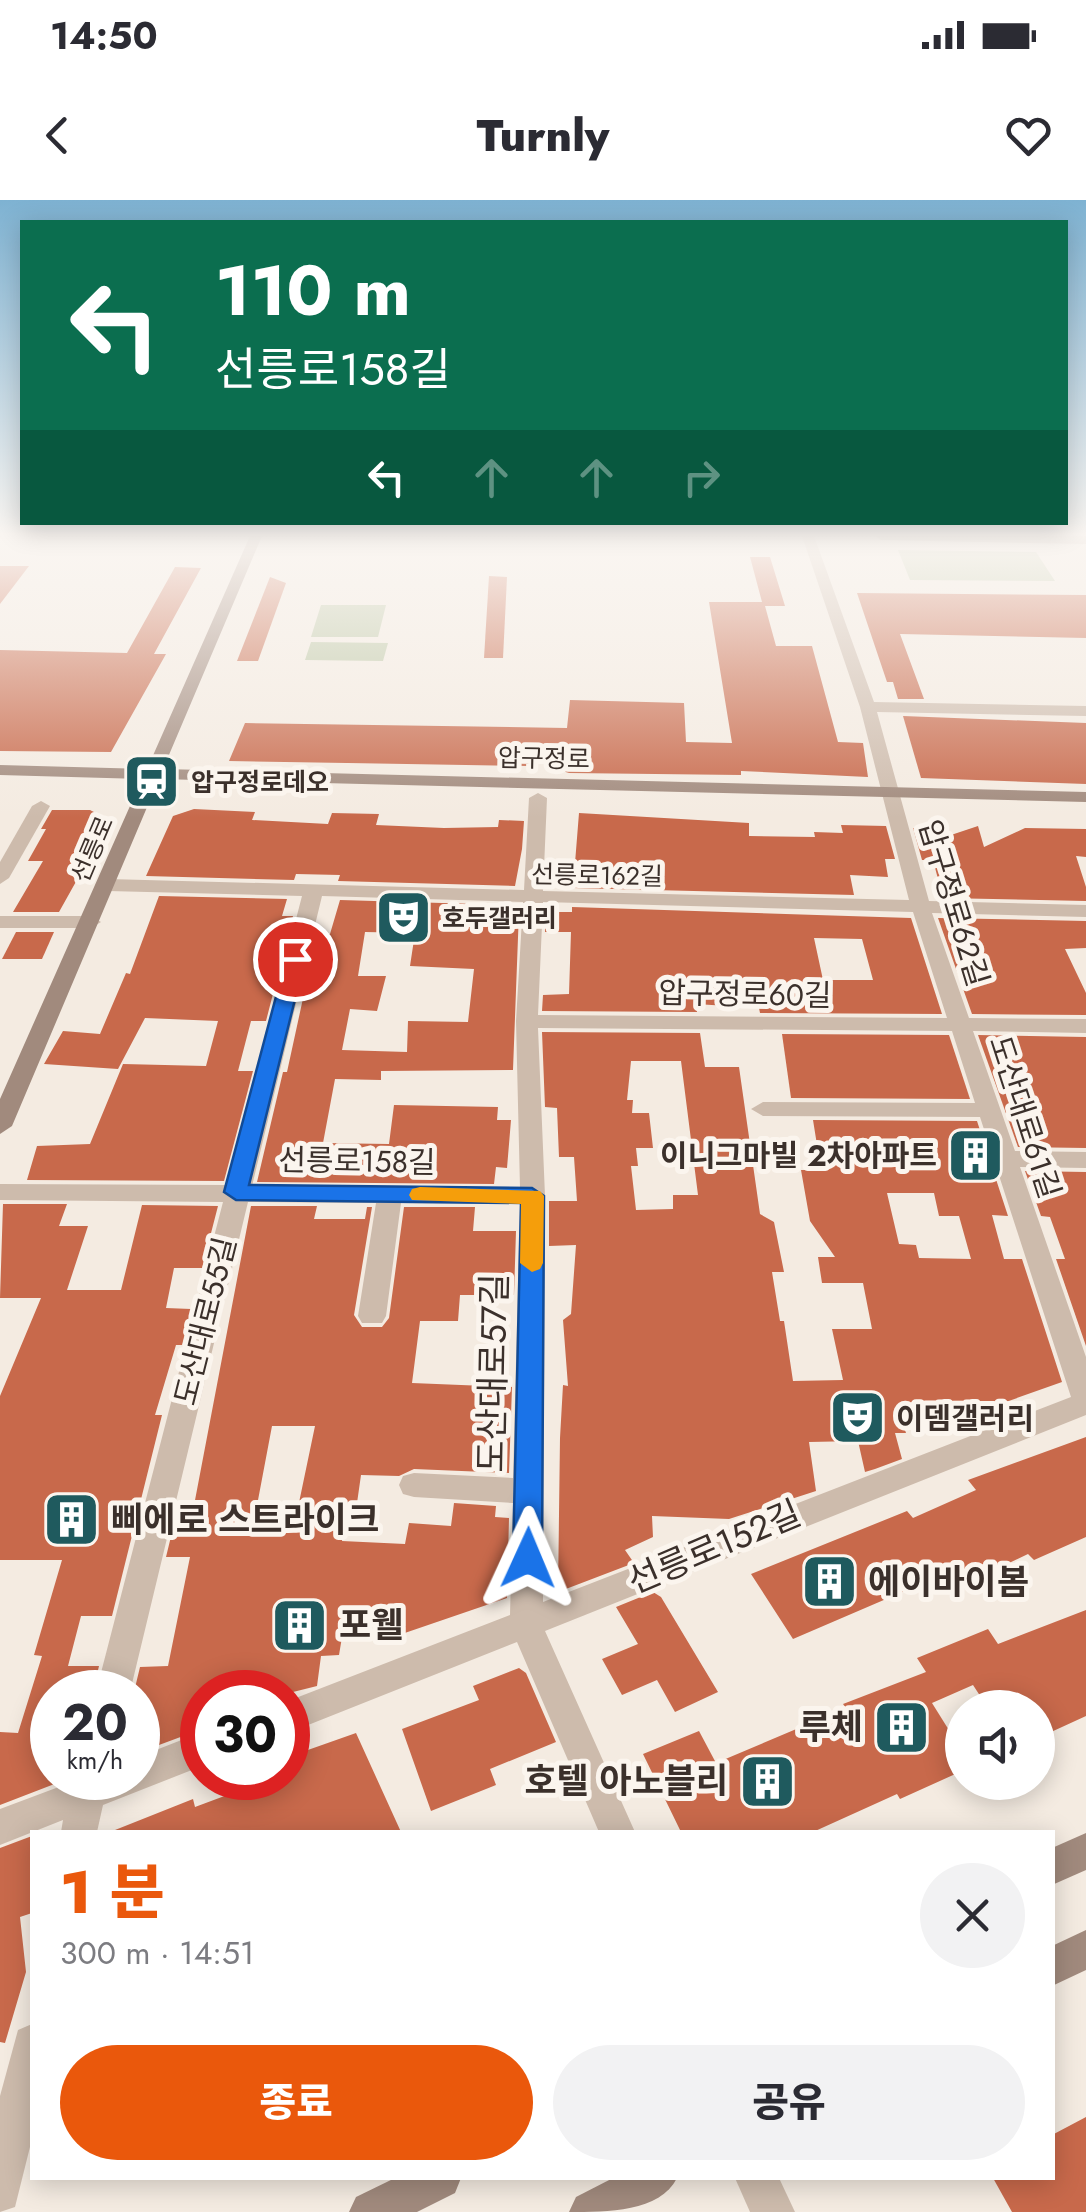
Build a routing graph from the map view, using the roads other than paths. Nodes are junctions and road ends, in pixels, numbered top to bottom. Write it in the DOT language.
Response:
graph roads {
  1 [pos="216,630"];
  2 [pos="841,630"];
  3 [pos="868,707"];
  4 [pos="1086,711"];
  5 [pos="0,770"];
  6 [pos="152,780"];
  7 [pos="0,784"];
  8 [pos="1086,796"];
  9 [pos="538,798"];
  10 [pos="892,798"];
  11 [pos="41,806"];
  12 [pos="1086,808"];
  13 [pos="0,878"];
  14 [pos="108,885"];
  15 [pos="314,892"];
  16 [pos="533,898"];
  17 [pos="920,908"];
  18 [pos="1086,911"];
  19 [pos="0,922"];
  20 [pos="91,922"];
  21 [pos="527,1022"];
  22 [pos="961,1026"];
  23 [pos="1086,1026"];
  24 [pos="763,1109"];
  25 [pos="987,1110"];
  26 [pos="0,1126"];
  27 [pos="1004,1159"];
  28 [pos="1086,1160"];
  29 [pos="0,1192"];
  30 [pos="236,1192"];
  31 [pos="390,1194"];
  32 [pos="532,1196"];
  33 [pos="372,1316"];
  34 [pos="1086,1401"];
  35 [pos="414,1485"];
  36 [pos="528,1491"];
  37 [pos="526,1626"];
  38 [pos="118,1670"];
  39 [pos="310,1709"];
  40 [pos="58,1800"];
  41 [pos="86,1800"];
  42 [pos="0,1827"];
  43 [pos="79,1830"];
  44 [pos="616,1830"];
  45 [pos="1086,1850"];
  46 [pos="1055,1866"];
  47 [pos="1086,1949"];
  48 [pos="1055,1965"];
  49 [pos="30,2053"];
  50 [pos="436,2180"];
  51 [pos="652,2180"];
  52 [pos="757,2180"];
  53 [pos="0,2192"];
  54 [pos="372,2212"];
  55 [pos="590,2212"];
  56 [pos="774,2212"];
  1 -- 6 [label="main road, 선릉로"];
  2 -- 3 [label="street, 압구정로62길"];
  3 -- 4 [label="street"];
  3 -- 10 [label="street, 압구정로62길"];
  5 -- 6 [label="main road, 압구정로"];
  6 -- 7 [label="main road, 압구정로"];
  6 -- 9 [label="main road, 압구정로"];
  6 -- 10 [label="main road, 압구정로"];
  6 -- 14 [label="main road, 선릉로"];
  8 -- 10 [label="main road, 압구정로"];
  9 -- 10 [label="main road, 압구정로"];
  9 -- 16 [label="street"];
  10 -- 12 [label="main road, 압구정로"];
  10 -- 17 [label="street, 압구정로62길"];
  11 -- 13 [label="street"];
  14 -- 15 [label="street, 선릉로162길"];
  14 -- 20 [label="main road, 선릉로"];
  15 -- 16 [label="street, 선릉로162길"];
  15 -- 30 [label="street, 도산대로55길"];
  16 -- 17 [label="street, 선릉로162길"];
  16 -- 21 [label="street"];
  17 -- 18 [label="street, 선릉로162길"];
  17 -- 22 [label="street, 압구정로62길"];
  19 -- 20 [label="street"];
  20 -- 26 [label="main road, 선릉로"];
  21 -- 22 [label="street, 압구정로60길"];
  21 -- 32 [label="street"];
  22 -- 23 [label="street, 압구정로62길"];
  22 -- 25 [label="street, 도산대로61길"];
  24 -- 25 [label="street"];
  25 -- 27 [label="street, 도산대로61길"];
  27 -- 28 [label="street"];
  27 -- 34 [label="street, 도산대로61길"];
  29 -- 30 [label="street, 선릉로158길"];
  30 -- 31 [label="street, 선릉로158길"];
  30 -- 38 [label="street, 도산대로55길"];
  31 -- 32 [label="street, 선릉로158길"];
  31 -- 33 [label="street"];
  32 -- 36 [label="street, 도산대로57길"];
  34 -- 37 [label="street, 선릉로152길"];
  35 -- 36 [label="street"];
  36 -- 37 [label="street, 도산대로57길"];
  37 -- 39 [label="street, 선릉로152길"];
  37 -- 44 [label="street, 도산대로57길"];
  40 -- 42 [label="street"];
  41 -- 43 [label="street"];
  45 -- 46 [label="main road"];
  47 -- 48 [label="main road"];
  49 -- 53 [label="street"];
  50 -- 54 [label="main road"];
  51 -- 55 [label="main road"];
  52 -- 56 [label="street"];
}
